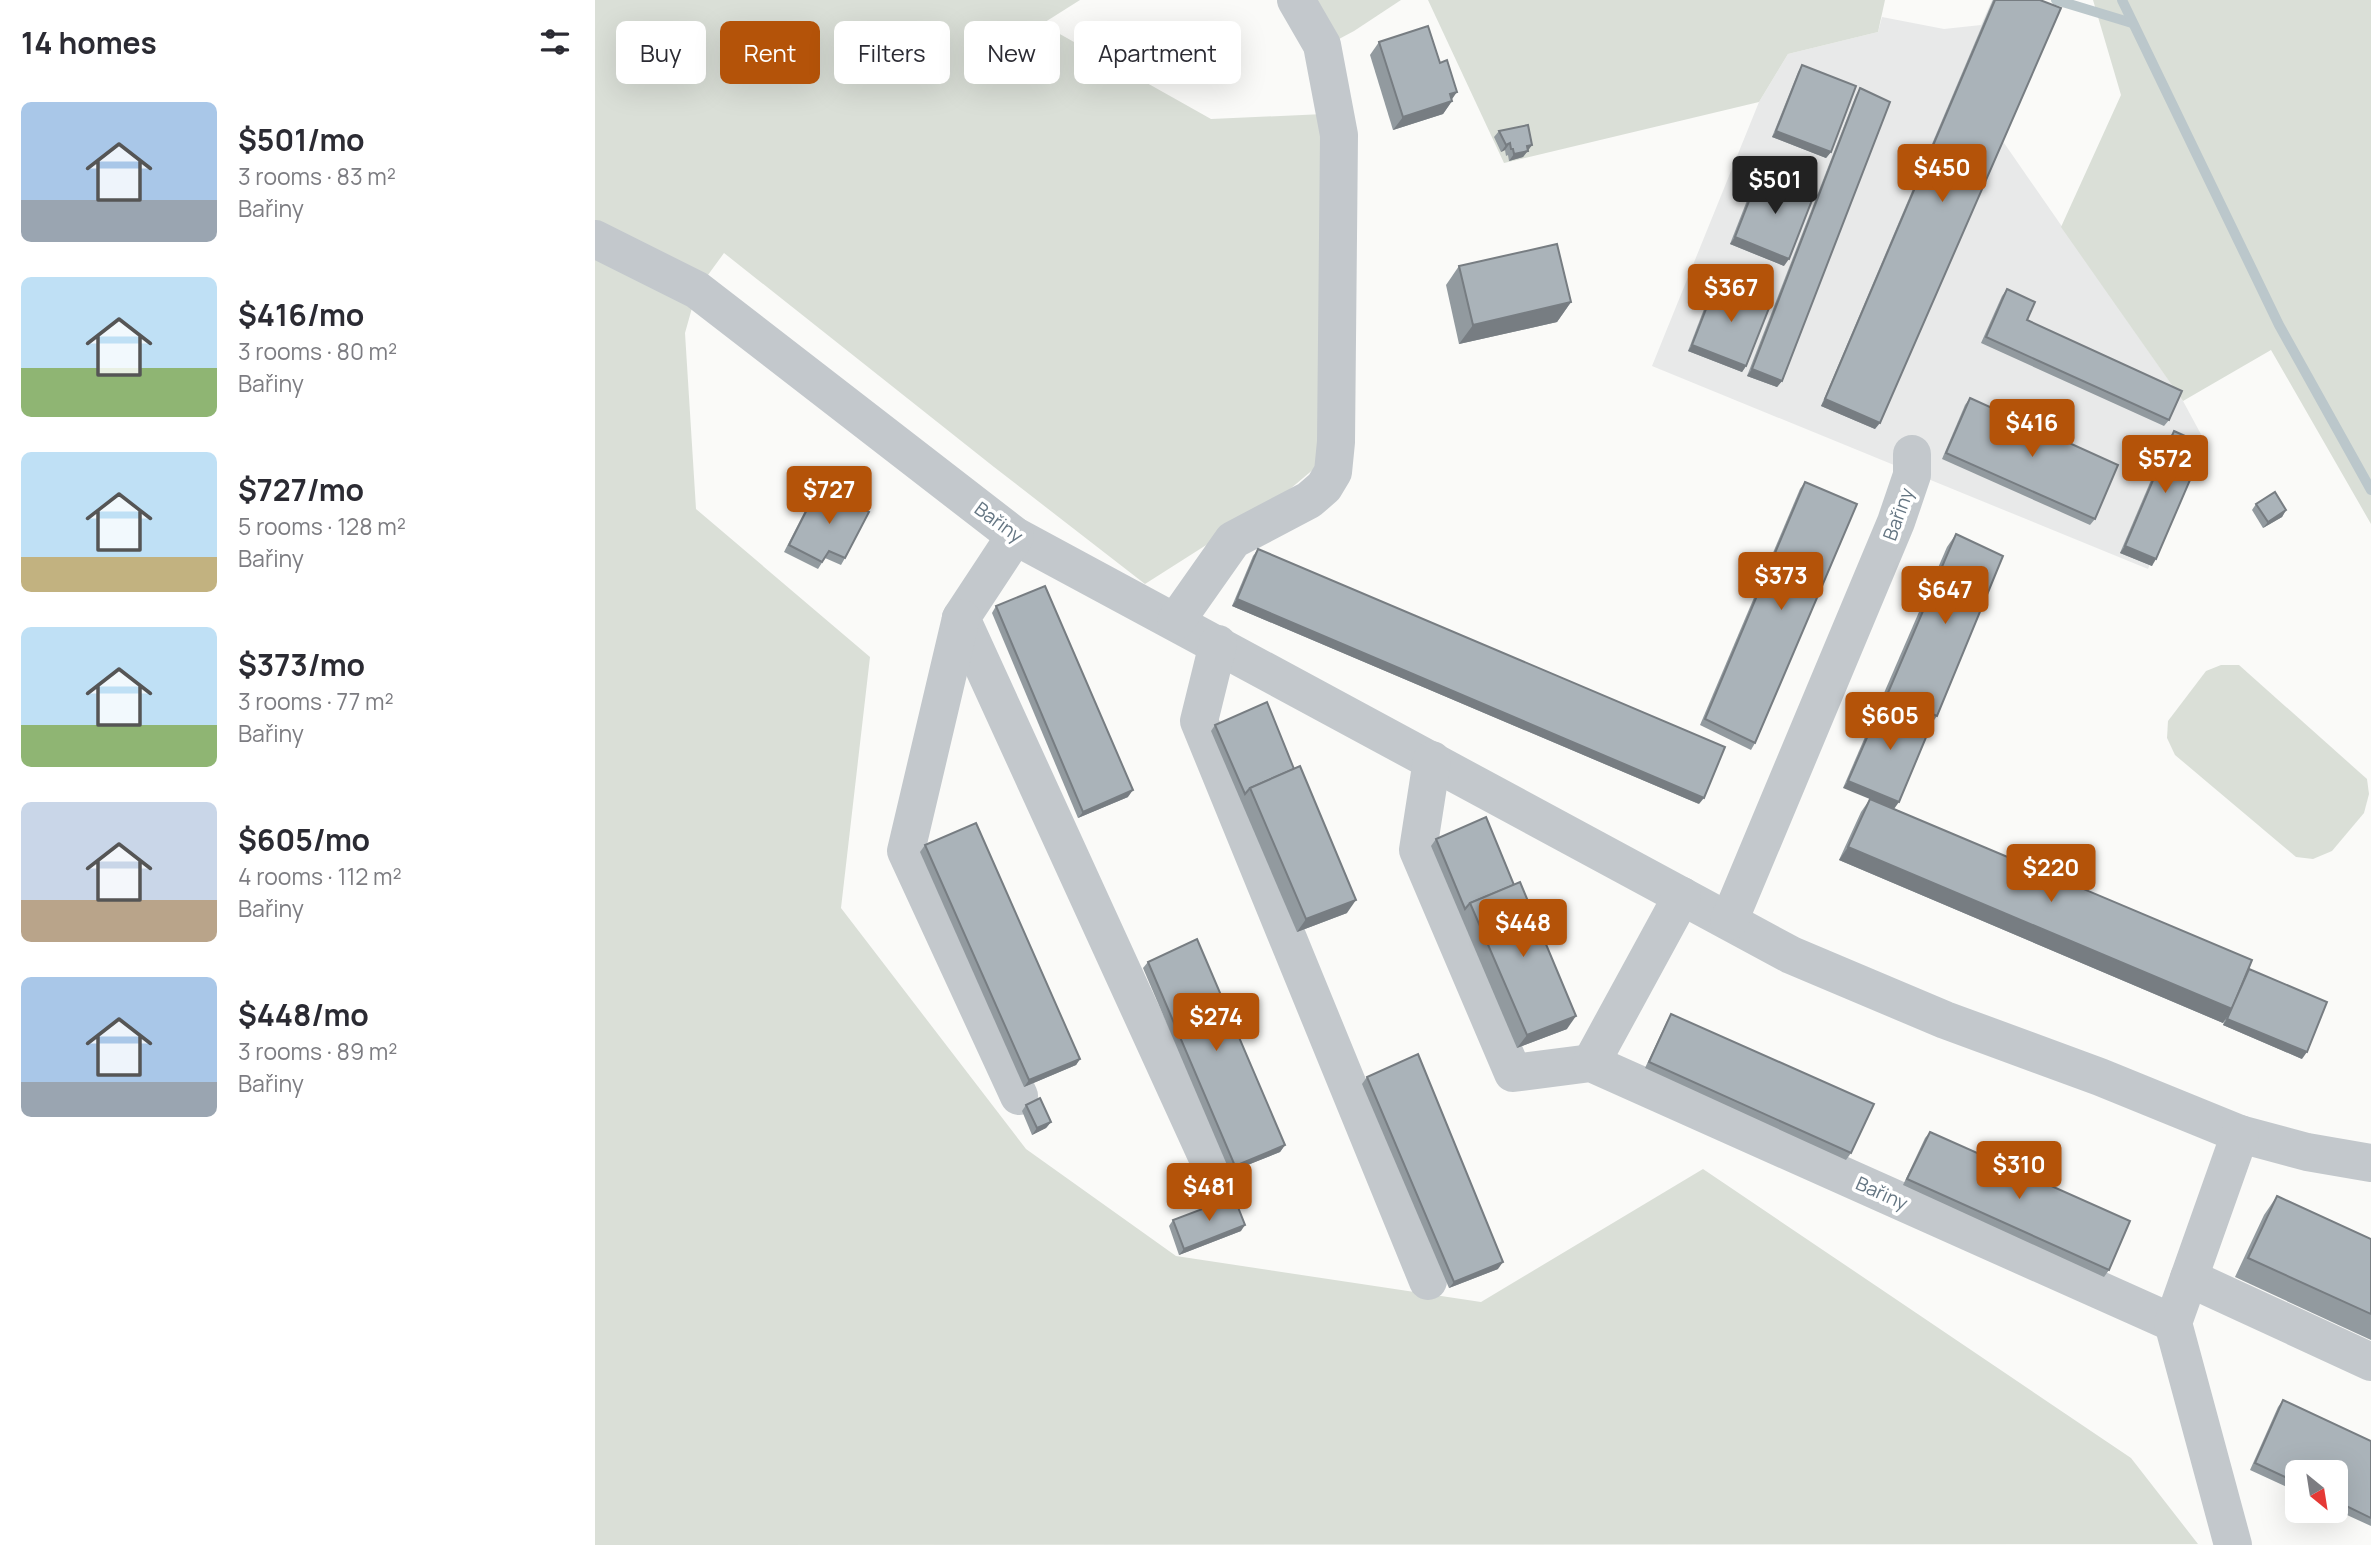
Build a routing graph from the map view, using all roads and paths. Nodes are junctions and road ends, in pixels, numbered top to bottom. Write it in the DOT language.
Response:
graph roads {
  1 [pos="1296,0"];
  2 [pos="595,239"];
  3 [pos="1912,454"];
  4 [pos="1015,536"];
  5 [pos="961,618"];
  6 [pos="1176,621"];
  7 [pos="1218,644"];
  8 [pos="1432,760"];
  9 [pos="1682,895"];
  10 [pos="1729,921"];
  11 [pos="1591,1063"];
  12 [pos="1019,1096"];
  13 [pos="2240,1134"];
  14 [pos="2371,1163"];
  15 [pos="1220,1185"];
  16 [pos="2189,1278"];
  17 [pos="1428,1281"];
  18 [pos="2173,1323"];
  19 [pos="2371,1362"];
  20 [pos="2233,1545"];
  1 -- 6 [label="street"];
  2 -- 4 [label="street, Bařiny"];
  3 -- 10 [label="street, Bařiny"];
  4 -- 5 [label="street"];
  4 -- 6 [label="street, Bařiny"];
  5 -- 12 [label="street"];
  5 -- 15 [label="street"];
  6 -- 7 [label="street, Bařiny"];
  7 -- 8 [label="street, Bařiny"];
  7 -- 17 [label="street"];
  8 -- 9 [label="street, Bařiny"];
  8 -- 11 [label="street"];
  9 -- 10 [label="street, Bařiny"];
  9 -- 11 [label="street"];
  10 -- 13 [label="street, Bařiny"];
  11 -- 18 [label="street, Bařiny"];
  13 -- 14 [label="street, Bařiny"];
  13 -- 16 [label="street"];
  16 -- 18 [label="street"];
  16 -- 19 [label="street"];
  18 -- 20 [label="street"];
}
